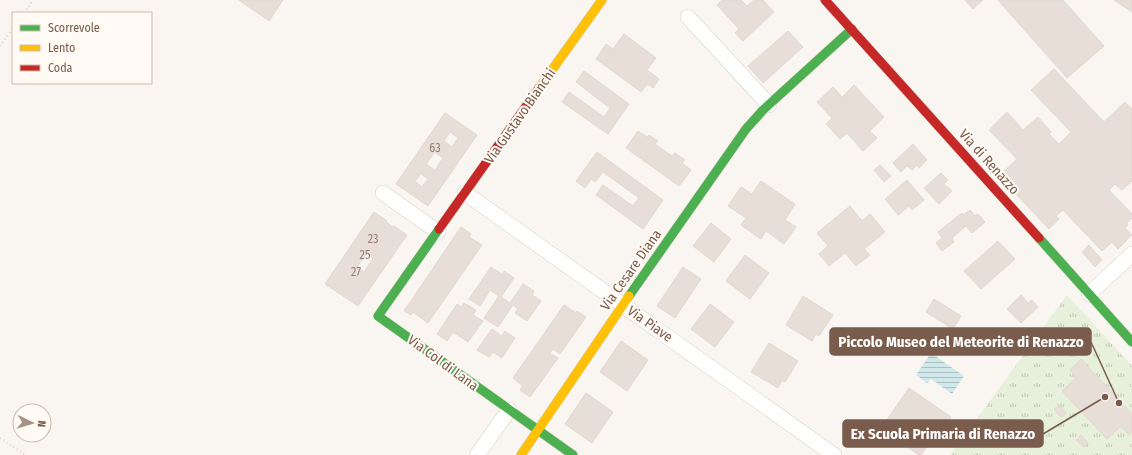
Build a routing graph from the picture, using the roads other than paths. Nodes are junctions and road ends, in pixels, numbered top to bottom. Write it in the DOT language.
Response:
graph roads {
  1 [pos="602,0"];
  2 [pos="825,0"];
  3 [pos="688,17"];
  4 [pos="852,29"];
  5 [pos="769,105"];
  6 [pos="383,193"];
  7 [pos="465,193"];
  8 [pos="438,232"];
  9 [pos="1132,254"];
  10 [pos="1089,294"];
  11 [pos="623,305"];
  12 [pos="378,316"];
  13 [pos="1132,342"];
  14 [pos="508,410"];
  15 [pos="538,431"];
  16 [pos="478,455"];
  17 [pos="521,455"];
  18 [pos="573,455"];
  19 [pos="834,455"];
  1 -- 7 [label="street, Via Gustavo Bianchi"];
  2 -- 4 [label="street, Via di Renazzo"];
  3 -- 5 [label="street"];
  4 -- 5 [label="street"];
  4 -- 10 [label="street, Via di Renazzo"];
  5 -- 11 [label="street, Via Cesare Diana"];
  6 -- 8 [label="street"];
  7 -- 8 [label="street, Via Gustavo Bianchi"];
  7 -- 11 [label="street, Via Piave"];
  8 -- 12 [label="street, Via Gustavo Bianchi"];
  9 -- 10 [label="street"];
  10 -- 13 [label="street, Via di Renazzo"];
  11 -- 15 [label="street, Via Cesare Diana"];
  11 -- 19 [label="street, Via Piave"];
  12 -- 14 [label="street, Via Col di Lana"];
  14 -- 15 [label="street, Via Col di Lana"];
  14 -- 16 [label="street"];
  15 -- 17 [label="street, Via Cesare Diana"];
  15 -- 18 [label="street, Via Col di Lana"];
}
